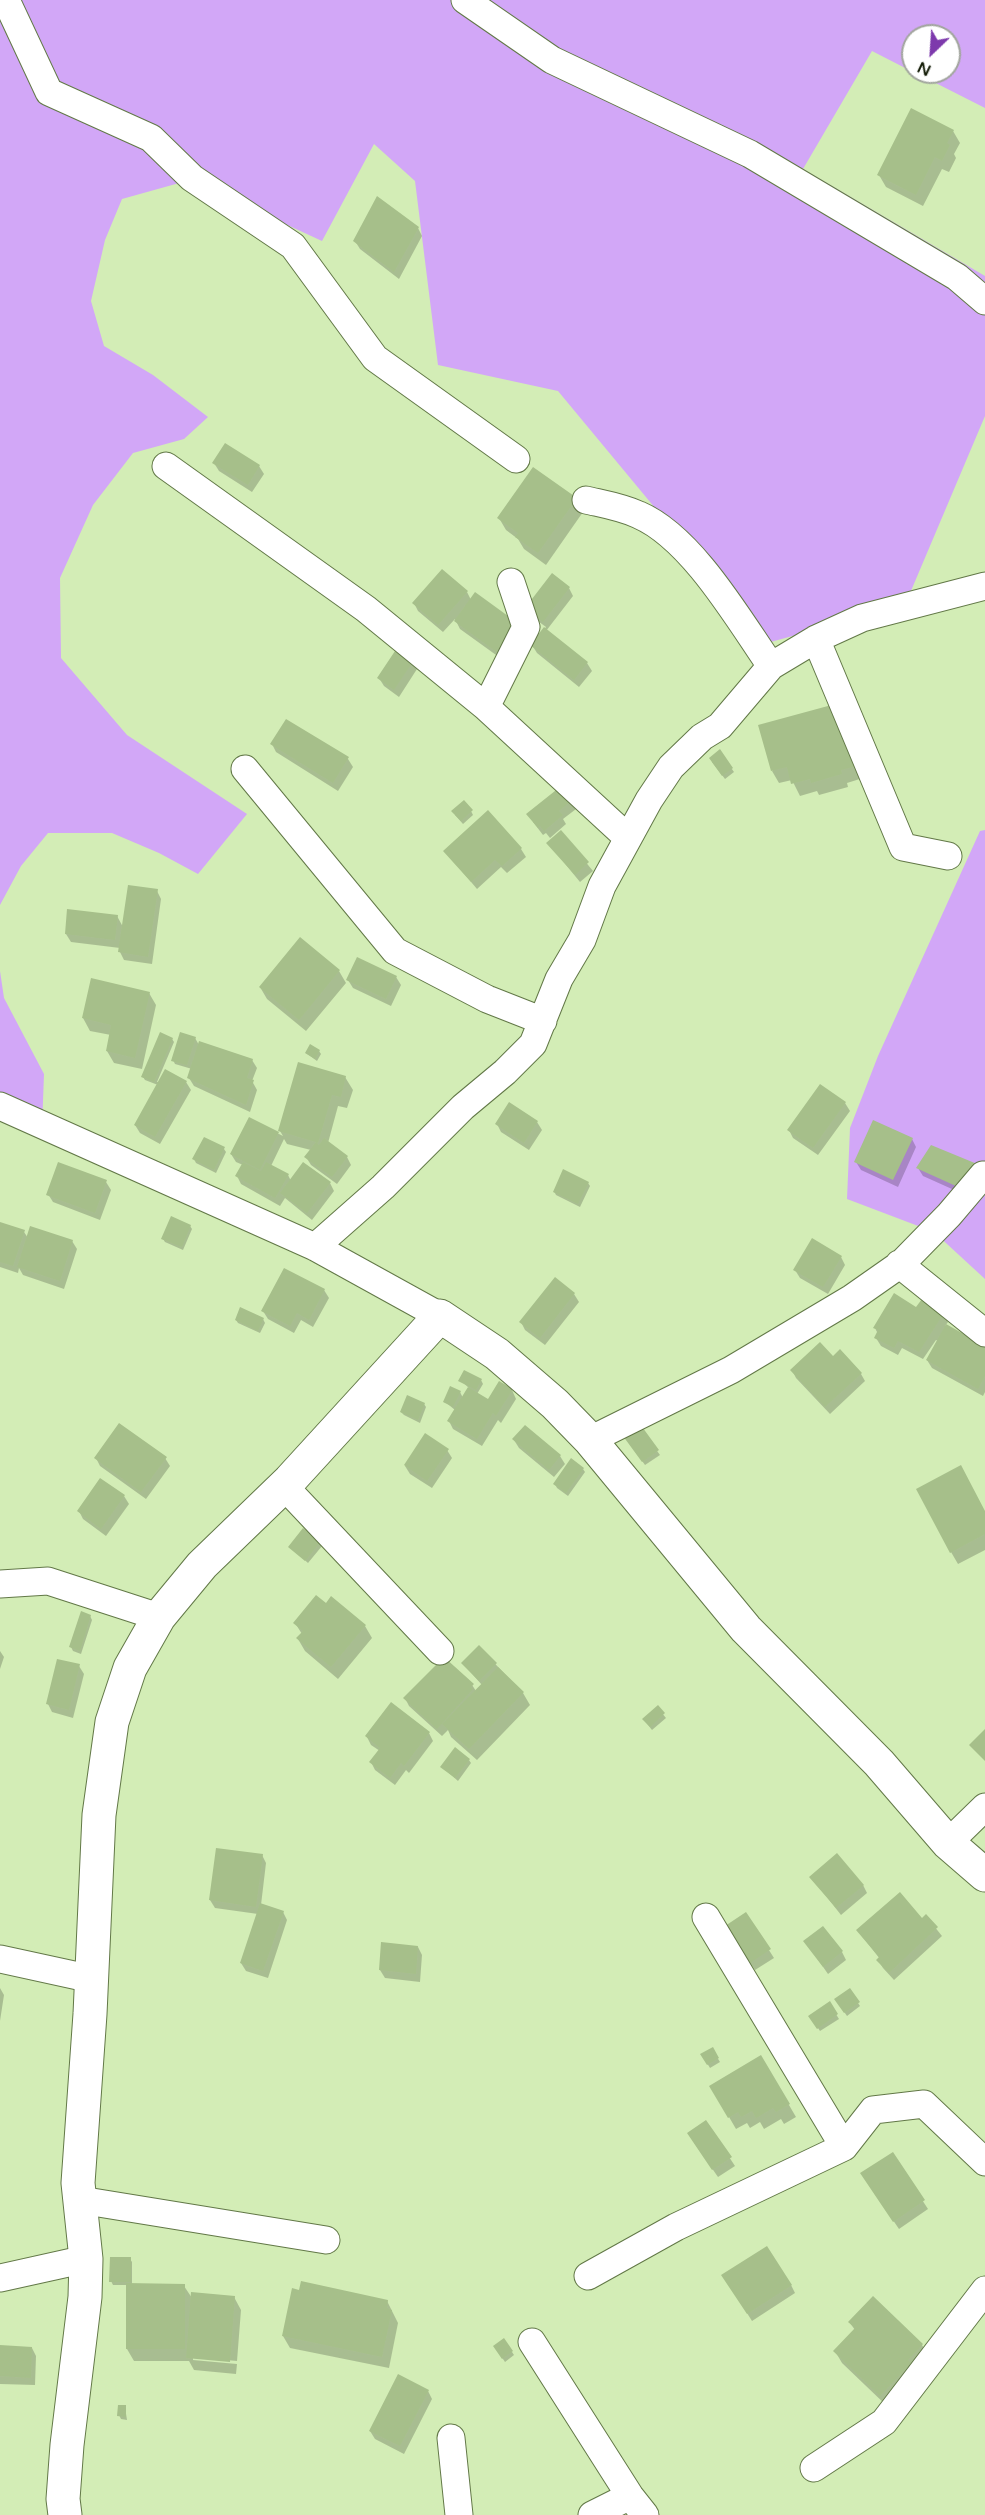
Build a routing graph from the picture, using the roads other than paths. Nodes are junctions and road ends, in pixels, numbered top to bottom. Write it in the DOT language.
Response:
graph roads {
  1 [pos="6,0"];
  2 [pos="465,0"];
  3 [pos="985,301"];
  4 [pos="516,459"];
  5 [pos="166,466"];
  6 [pos="586,500"];
  7 [pos="510,582"];
  8 [pos="985,586"];
  9 [pos="816,639"];
  10 [pos="771,666"];
  11 [pos="486,707"];
  12 [pos="245,768"];
  13 [pos="627,837"];
  14 [pos="948,856"];
  15 [pos="543,1021"];
  16 [pos="0,1106"];
  17 [pos="983,1174"];
  18 [pos="315,1247"];
  19 [pos="899,1264"];
  20 [pos="440,1316"];
  21 [pos="985,1333"];
  22 [pos="590,1440"];
  23 [pos="284,1486"];
  24 [pos="0,1584"];
  25 [pos="159,1617"];
  26 [pos="440,1651"];
  27 [pos="985,1807"];
  28 [pos="948,1843"];
  29 [pos="985,1875"];
  30 [pos="706,1917"];
  31 [pos="0,1959"];
  32 [pos="92,1979"];
  33 [pos="844,2147"];
  34 [pos="985,2162"];
  35 [pos="80,2200"];
  36 [pos="326,2240"];
  37 [pos="86,2259"];
  38 [pos="588,2276"];
  39 [pos="0,2278"];
  40 [pos="985,2290"];
  41 [pos="532,2342"];
  42 [pos="451,2438"];
  43 [pos="814,2468"];
  44 [pos="638,2505"];
  45 [pos="65,2515"];
  46 [pos="459,2515"];
  47 [pos="592,2515"];
  1 -- 4 [label="street"];
  2 -- 3 [label="street"];
  5 -- 11 [label="street"];
  6 -- 10 [label="street"];
  7 -- 11 [label="street"];
  8 -- 9 [label="street"];
  9 -- 10 [label="street"];
  9 -- 14 [label="street"];
  10 -- 13 [label="street"];
  11 -- 13 [label="street"];
  12 -- 15 [label="street"];
  13 -- 15 [label="street"];
  15 -- 18 [label="street"];
  16 -- 18 [label="street"];
  17 -- 19 [label="street"];
  18 -- 20 [label="street"];
  19 -- 21 [label="street"];
  19 -- 22 [label="street"];
  20 -- 22 [label="street"];
  20 -- 23 [label="street"];
  22 -- 28 [label="street"];
  23 -- 25 [label="street"];
  23 -- 26 [label="street"];
  24 -- 25 [label="street"];
  25 -- 32 [label="street"];
  27 -- 28 [label="street"];
  28 -- 29 [label="street"];
  30 -- 33 [label="street"];
  31 -- 32 [label="street"];
  32 -- 35 [label="street"];
  33 -- 34 [label="street"];
  33 -- 38 [label="street"];
  35 -- 36 [label="street"];
  35 -- 37 [label="street"];
  37 -- 39 [label="street"];
  37 -- 45 [label="street"];
  40 -- 43 [label="street"];
  41 -- 44 [label="street"];
  42 -- 46 [label="street"];
  44 -- 47 [label="street"];
}
